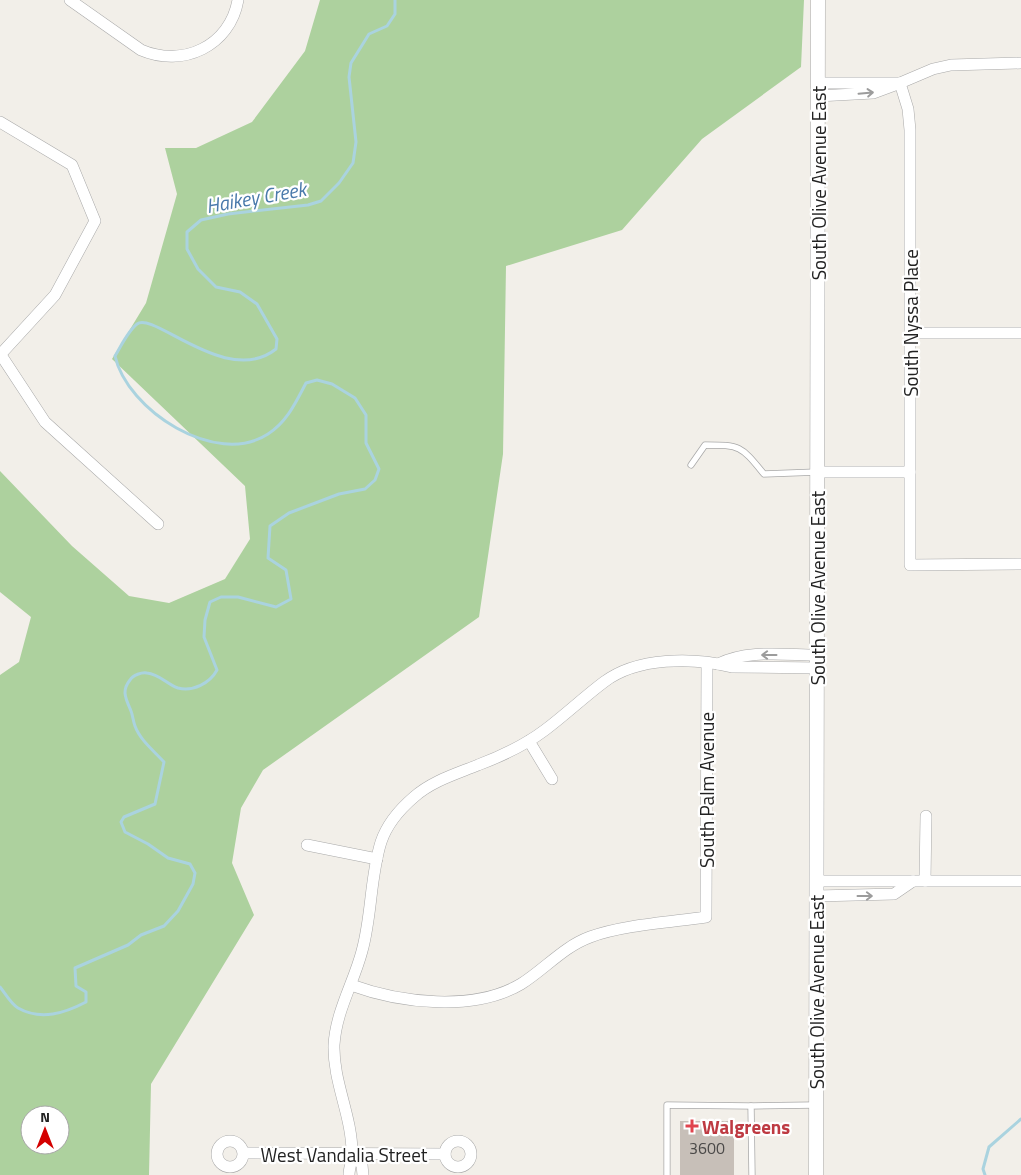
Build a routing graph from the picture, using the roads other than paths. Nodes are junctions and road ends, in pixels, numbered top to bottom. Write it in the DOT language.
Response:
graph roads {
  1 [pos="70,0"];
  2 [pos="238,0"];
  3 [pos="818,0"];
  4 [pos="1021,63"];
  5 [pos="900,83"];
  6 [pos="818,89"];
  7 [pos="0,122"];
  8 [pos="910,333"];
  9 [pos="1021,333"];
  10 [pos="1,355"];
  11 [pos="690,465"];
  12 [pos="817,472"];
  13 [pos="910,472"];
  14 [pos="158,524"];
  15 [pos="1021,564"];
  16 [pos="818,661"];
  17 [pos="712,664"];
  18 [pos="529,741"];
  19 [pos="552,779"];
  20 [pos="926,816"];
  21 [pos="308,845"];
  22 [pos="377,859"];
  23 [pos="926,880"];
  24 [pos="816,881"];
  25 [pos="913,881"];
  26 [pos="1021,881"];
  27 [pos="816,896"];
  28 [pos="350,985"];
  29 [pos="816,1105"];
  30 [pos="751,1106"];
  31 [pos="244,1153"];
  32 [pos="353,1154"];
  33 [pos="445,1154"];
  34 [pos="349,1175"];
  35 [pos="363,1175"];
  36 [pos="667,1175"];
  37 [pos="752,1175"];
  38 [pos="816,1175"];
  1 -- 2 [label="street"];
  3 -- 6 [label="street, South Olive Avenue East"];
  4 -- 5 [label="street"];
  5 -- 6 [label="street"];
  5 -- 8 [label="street, South Nyssa Place"];
  6 -- 12 [label="street, South Olive Avenue East"];
  7 -- 10 [label="street"];
  8 -- 9 [label="street"];
  8 -- 13 [label="street, South Nyssa Place"];
  10 -- 14 [label="street"];
  11 -- 12 [label="lane"];
  12 -- 13 [label="street"];
  12 -- 16 [label="street, South Olive Avenue East"];
  13 -- 15 [label="street, South Nyssa Place"];
  16 -- 17 [label="street"];
  16 -- 24 [label="street, South Olive Avenue East"];
  17 -- 18 [label="street"];
  17 -- 28 [label="street, South Palm Avenue"];
  18 -- 19 [label="street"];
  18 -- 22 [label="street"];
  20 -- 23 [label="street"];
  21 -- 22 [label="street"];
  22 -- 28 [label="street"];
  23 -- 25 [label="street"];
  23 -- 26 [label="street"];
  24 -- 25 [label="street"];
  24 -- 27 [label="street, South Olive Avenue East"];
  27 -- 25 [label="street, one-way"];
  27 -- 29 [label="street, South Olive Avenue East"];
  28 -- 32 [label="street"];
  29 -- 30 [label="lane"];
  29 -- 38 [label="street, South Olive Avenue East"];
  30 -- 36 [label="lane"];
  30 -- 37 [label="lane"];
  31 -- 32 [label="street, West Vandalia Street"];
  32 -- 33 [label="street, West Vandalia Street"];
  32 -- 34 [label="street"];
  32 -- 35 [label="street"];
}
